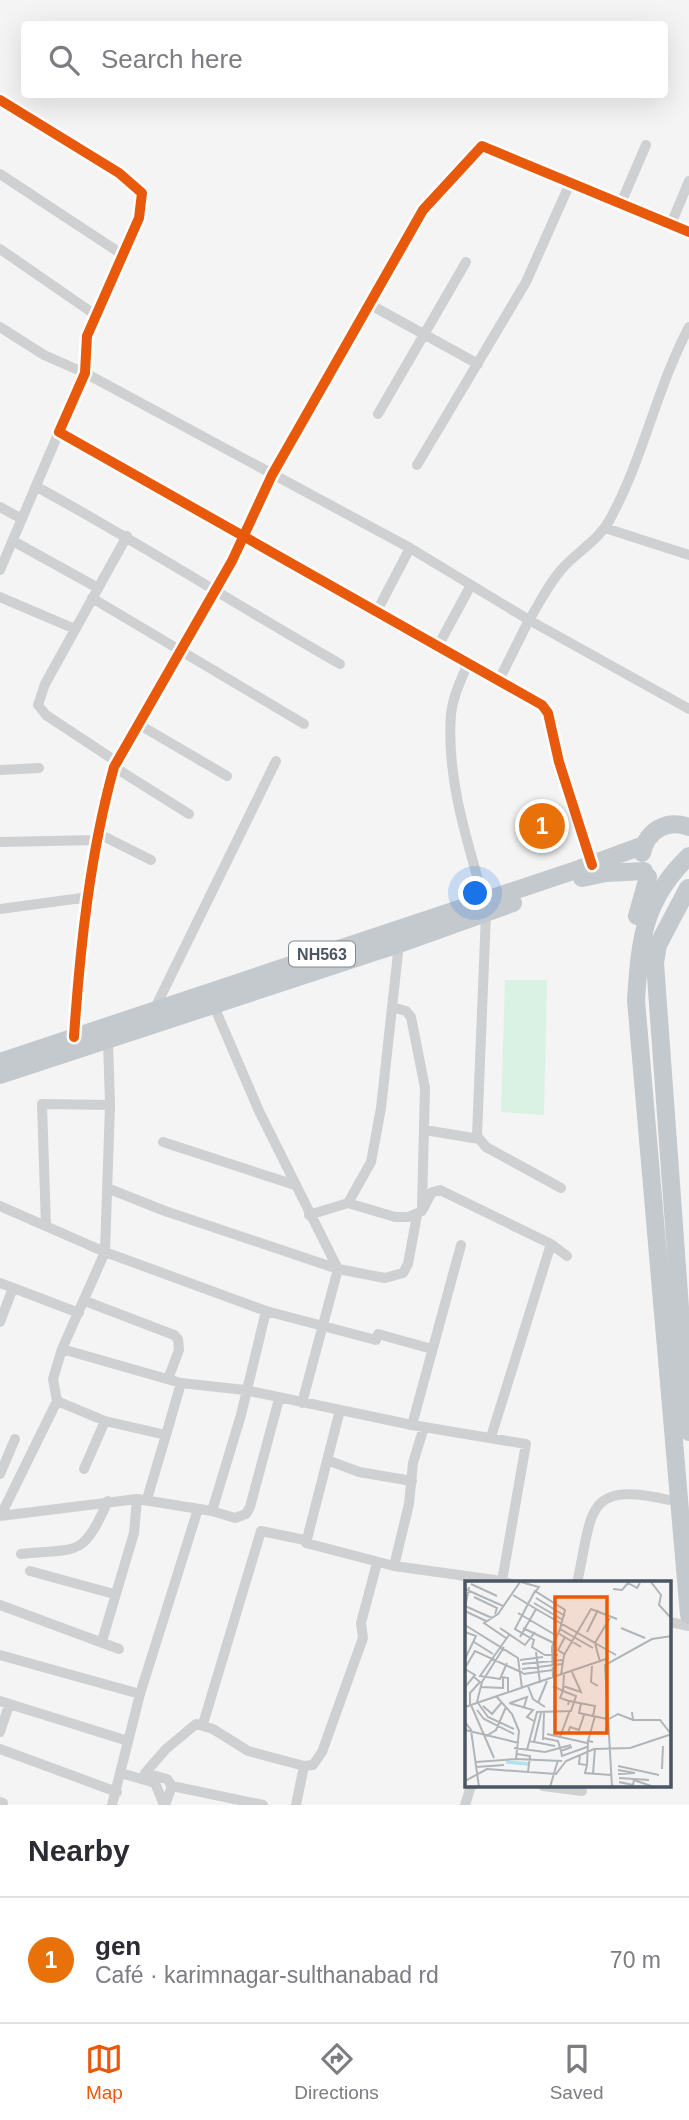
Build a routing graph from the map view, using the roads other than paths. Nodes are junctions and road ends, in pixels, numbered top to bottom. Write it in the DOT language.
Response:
graph roads {
  1 [pos="2,105"];
  2 [pos="646,145"];
  3 [pos="0,174"];
  4 [pos="571,181"];
  5 [pos="689,181"];
  6 [pos="621,203"];
  7 [pos="671,224"];
  8 [pos="689,232"];
  9 [pos="0,250"];
  10 [pos="123,255"];
  11 [pos="466,262"];
  12 [pos="369,304"];
  13 [pos="97,316"];
  14 [pos="0,327"];
  15 [pos="689,327"];
  16 [pos="425,335"];
  17 [pos="478,364"];
  18 [pos="85,373"];
  19 [pos="378,414"];
  20 [pos="59,432"];
  21 [pos="417,464"];
  22 [pos="272,475"];
  23 [pos="37,487"];
  24 [pos="0,506"];
  25 [pos="22,519"];
  26 [pos="605,528"];
  27 [pos="127,536"];
  28 [pos="244,536"];
  29 [pos="13,541"];
  30 [pos="410,548"];
  31 [pos="689,555"];
  32 [pos="0,570"];
  33 [pos="471,585"];
  34 [pos="98,588"];
  35 [pos="214,592"];
  36 [pos="0,597"];
  37 [pos="92,598"];
  38 [pos="377,611"];
  39 [pos="529,620"];
  40 [pos="75,629"];
  41 [pos="438,646"];
  42 [pos="180,651"];
  43 [pos="468,663"];
  44 [pos="340,664"];
  45 [pos="499,680"];
  46 [pos="689,709"];
  47 [pos="138,724"];
  48 [pos="304,724"];
  49 [pos="276,761"];
  50 [pos="115,764"];
  51 [pos="39,768"];
  52 [pos="0,770"];
  53 [pos="227,776"];
  54 [pos="189,814"];
  55 [pos="689,827"];
  56 [pos="99,837"];
  57 [pos="0,842"];
  58 [pos="644,845"];
  59 [pos="689,856"];
  60 [pos="151,860"];
  61 [pos="592,865"];
  62 [pos="646,874"];
  63 [pos="688,888"];
  64 [pos="89,897"];
  65 [pos="485,907"];
  66 [pos="0,909"];
  67 [pos="399,944"];
  68 [pos="214,1004"];
  69 [pos="392,1007"];
  70 [pos="155,1008"];
  71 [pos="74,1037"];
  72 [pos="108,1040"];
  73 [pos="0,1062"];
  74 [pos="0,1075"];
  75 [pos="110,1105"];
  76 [pos="425,1130"];
  77 [pos="479,1139"];
  78 [pos="163,1142"];
  79 [pos="295,1185"];
  80 [pos="107,1188"];
  81 [pos="561,1188"];
  82 [pos="348,1203"];
  83 [pos="0,1206"];
  84 [pos="419,1213"];
  85 [pos="309,1215"];
  86 [pos="46,1226"];
  87 [pos="551,1244"];
  88 [pos="461,1245"];
  89 [pos="105,1252"];
  90 [pos="568,1256"];
  91 [pos="338,1269"];
  92 [pos="0,1283"];
  93 [pos="13,1288"];
  94 [pos="85,1301"];
  95 [pos="266,1311"];
  96 [pos="79,1313"];
  97 [pos="0,1322"];
  98 [pos="321,1326"];
  99 [pos="62,1349"];
  100 [pos="432,1349"];
  101 [pos="168,1379"];
  102 [pos="181,1383"];
  103 [pos="245,1390"];
  104 [pos="279,1399"];
  105 [pos="57,1401"];
  106 [pos="302,1403"];
  107 [pos="340,1410"];
  108 [pos="105,1421"];
  109 [pos="412,1425"];
  110 [pos="424,1427"];
  111 [pos="689,1432"];
  112 [pos="166,1435"];
  113 [pos="491,1437"];
  114 [pos="15,1438"];
  115 [pos="327,1460"];
  116 [pos="84,1469"];
  117 [pos="0,1474"];
  118 [pos="412,1481"];
  119 [pos="142,1499"];
  120 [pos="108,1501"];
  121 [pos="674,1505"];
  122 [pos="198,1509"];
  123 [pos="212,1511"];
  124 [pos="0,1516"];
  125 [pos="305,1540"];
  126 [pos="21,1554"];
  127 [pos="377,1563"];
  128 [pos="394,1566"];
  129 [pos="30,1571"];
  130 [pos="499,1581"];
  131 [pos="506,1581"];
  132 [pos="577,1581"];
  133 [pos="114,1594"];
  134 [pos="0,1605"];
  135 [pos="689,1615"];
  136 [pos="102,1641"];
  137 [pos="120,1649"];
  138 [pos="0,1655"];
  139 [pos="140,1694"];
  140 [pos="5,1703"];
  141 [pos="203,1724"];
  142 [pos="0,1732"];
  143 [pos="128,1741"];
  144 [pos="0,1749"];
  145 [pos="304,1766"];
  146 [pos="121,1773"];
  147 [pos="172,1786"];
  148 [pos="471,1787"];
  149 [pos="554,1787"];
  150 [pos="575,1789"];
  151 [pos="117,1792"];
  152 [pos="112,1805"];
  153 [pos="165,1805"];
  154 [pos="263,1805"];
  155 [pos="296,1805"];
  156 [pos="465,1805"];
  1 -- 10 [label="street"];
  2 -- 6 [label="street"];
  3 -- 10 [label="street"];
  4 -- 6 [label="street"];
  4 -- 12 [label="street"];
  4 -- 17 [label="street"];
  5 -- 7 [label="street"];
  6 -- 7 [label="street"];
  7 -- 8 [label="street"];
  9 -- 13 [label="street"];
  10 -- 13 [label="street"];
  11 -- 16 [label="street"];
  12 -- 16 [label="street"];
  12 -- 22 [label="street"];
  13 -- 18 [label="street"];
  14 -- 18 [label="street"];
  15 -- 26 [label="street"];
  16 -- 17 [label="street"];
  16 -- 19 [label="street"];
  17 -- 21 [label="street"];
  18 -- 20 [label="street"];
  18 -- 22 [label="street"];
  20 -- 23 [label="street"];
  20 -- 28 [label="street"];
  22 -- 28 [label="street"];
  22 -- 30 [label="street"];
  23 -- 25 [label="street"];
  23 -- 27 [label="street"];
  24 -- 25 [label="street"];
  25 -- 29 [label="street"];
  26 -- 31 [label="street"];
  26 -- 39 [label="street"];
  27 -- 34 [label="street"];
  27 -- 35 [label="street"];
  28 -- 35 [label="street"];
  28 -- 38 [label="street"];
  29 -- 32 [label="street"];
  29 -- 34 [label="street"];
  30 -- 33 [label="street"];
  30 -- 38 [label="street"];
  33 -- 39 [label="street"];
  33 -- 41 [label="street"];
  34 -- 37 [label="street"];
  35 -- 42 [label="street"];
  35 -- 44 [label="street"];
  36 -- 40 [label="street"];
  37 -- 40 [label="street"];
  37 -- 42 [label="street"];
  38 -- 41 [label="street"];
  39 -- 45 [label="street"];
  39 -- 46 [label="street"];
  40 -- 50 [label="street"];
  41 -- 43 [label="street"];
  42 -- 47 [label="street"];
  42 -- 48 [label="street"];
  43 -- 45 [label="street"];
  43 -- 65 [label="street"];
  45 -- 61 [label="street"];
  47 -- 50 [label="street"];
  47 -- 53 [label="street"];
  49 -- 70 [label="street"];
  50 -- 54 [label="street"];
  50 -- 56 [label="street"];
  51 -- 52 [label="street"];
  55 -- 58 [label="highway, NH563"];
  56 -- 57 [label="street"];
  56 -- 60 [label="street"];
  56 -- 64 [label="street"];
  58 -- 61 [label="highway, NH563"];
  58 -- 62 [label="highway"];
  59 -- 121 [label="highway"];
  61 -- 65 [label="highway, NH563"];
  62 -- 63 [label="highway, NH563"];
  62 -- 65 [label="highway, NH563"];
  62 -- 121 [label="highway"];
  63 -- 111 [label="highway, NH563"];
  64 -- 66 [label="street"];
  64 -- 71 [label="street"];
  65 -- 67 [label="highway, NH563"];
  65 -- 70 [label="highway, NH563"];
  65 -- 77 [label="street"];
  67 -- 68 [label="highway, NH563"];
  67 -- 69 [label="street"];
  68 -- 72 [label="highway, NH563"];
  68 -- 79 [label="street"];
  69 -- 76 [label="street"];
  69 -- 82 [label="street"];
  70 -- 71 [label="highway, NH563"];
  71 -- 73 [label="highway, NH563"];
  72 -- 74 [label="highway, NH563"];
  72 -- 75 [label="street"];
  75 -- 80 [label="street"];
  75 -- 86 [label="street"];
  76 -- 77 [label="street"];
  76 -- 84 [label="street"];
  77 -- 81 [label="street"];
  78 -- 79 [label="street"];
  79 -- 85 [label="street"];
  80 -- 89 [label="street"];
  80 -- 91 [label="street"];
  82 -- 84 [label="street"];
  82 -- 85 [label="street"];
  83 -- 86 [label="street"];
  84 -- 87 [label="street"];
  84 -- 91 [label="street"];
  85 -- 91 [label="street"];
  86 -- 89 [label="street"];
  87 -- 90 [label="street"];
  87 -- 113 [label="street"];
  88 -- 100 [label="street"];
  89 -- 94 [label="street"];
  89 -- 95 [label="street"];
  91 -- 98 [label="street"];
  92 -- 93 [label="street"];
  93 -- 96 [label="street"];
  93 -- 97 [label="street"];
  94 -- 96 [label="street"];
  94 -- 101 [label="street"];
  95 -- 98 [label="street"];
  95 -- 103 [label="street"];
  96 -- 99 [label="street"];
  98 -- 100 [label="street"];
  98 -- 106 [label="street"];
  99 -- 101 [label="street"];
  99 -- 105 [label="street"];
  100 -- 109 [label="street"];
  101 -- 102 [label="street"];
  102 -- 103 [label="street"];
  102 -- 112 [label="street"];
  103 -- 104 [label="street"];
  103 -- 123 [label="street"];
  104 -- 106 [label="street"];
  104 -- 123 [label="street"];
  105 -- 108 [label="street"];
  105 -- 124 [label="street"];
  106 -- 107 [label="street"];
  107 -- 109 [label="street"];
  107 -- 115 [label="street"];
  108 -- 112 [label="street"];
  108 -- 116 [label="street"];
  109 -- 110 [label="street"];
  110 -- 113 [label="street"];
  110 -- 118 [label="street"];
  112 -- 119 [label="street"];
  113 -- 131 [label="street"];
  114 -- 117 [label="street"];
  115 -- 118 [label="street"];
  115 -- 125 [label="street"];
  118 -- 128 [label="street"];
  119 -- 120 [label="street"];
  119 -- 122 [label="street"];
  119 -- 133 [label="street"];
  120 -- 124 [label="street"];
  120 -- 126 [label="street"];
  121 -- 132 [label="street"];
  121 -- 135 [label="highway"];
  122 -- 123 [label="street"];
  122 -- 139 [label="street"];
  125 -- 127 [label="street"];
  125 -- 141 [label="street"];
  127 -- 128 [label="street"];
  127 -- 145 [label="street"];
  128 -- 130 [label="street"];
  129 -- 133 [label="street"];
  133 -- 136 [label="street"];
  134 -- 136 [label="street"];
  136 -- 137 [label="street"];
  138 -- 139 [label="street"];
  139 -- 143 [label="street"];
  140 -- 142 [label="street"];
  140 -- 143 [label="street"];
  141 -- 145 [label="street"];
  141 -- 147 [label="street"];
  143 -- 146 [label="street"];
  144 -- 151 [label="street"];
  145 -- 155 [label="street"];
  146 -- 151 [label="street"];
  146 -- 153 [label="street"];
  147 -- 153 [label="street"];
  147 -- 154 [label="street"];
  148 -- 156 [label="street"];
  149 -- 150 [label="street"];
  151 -- 152 [label="street"];
}
